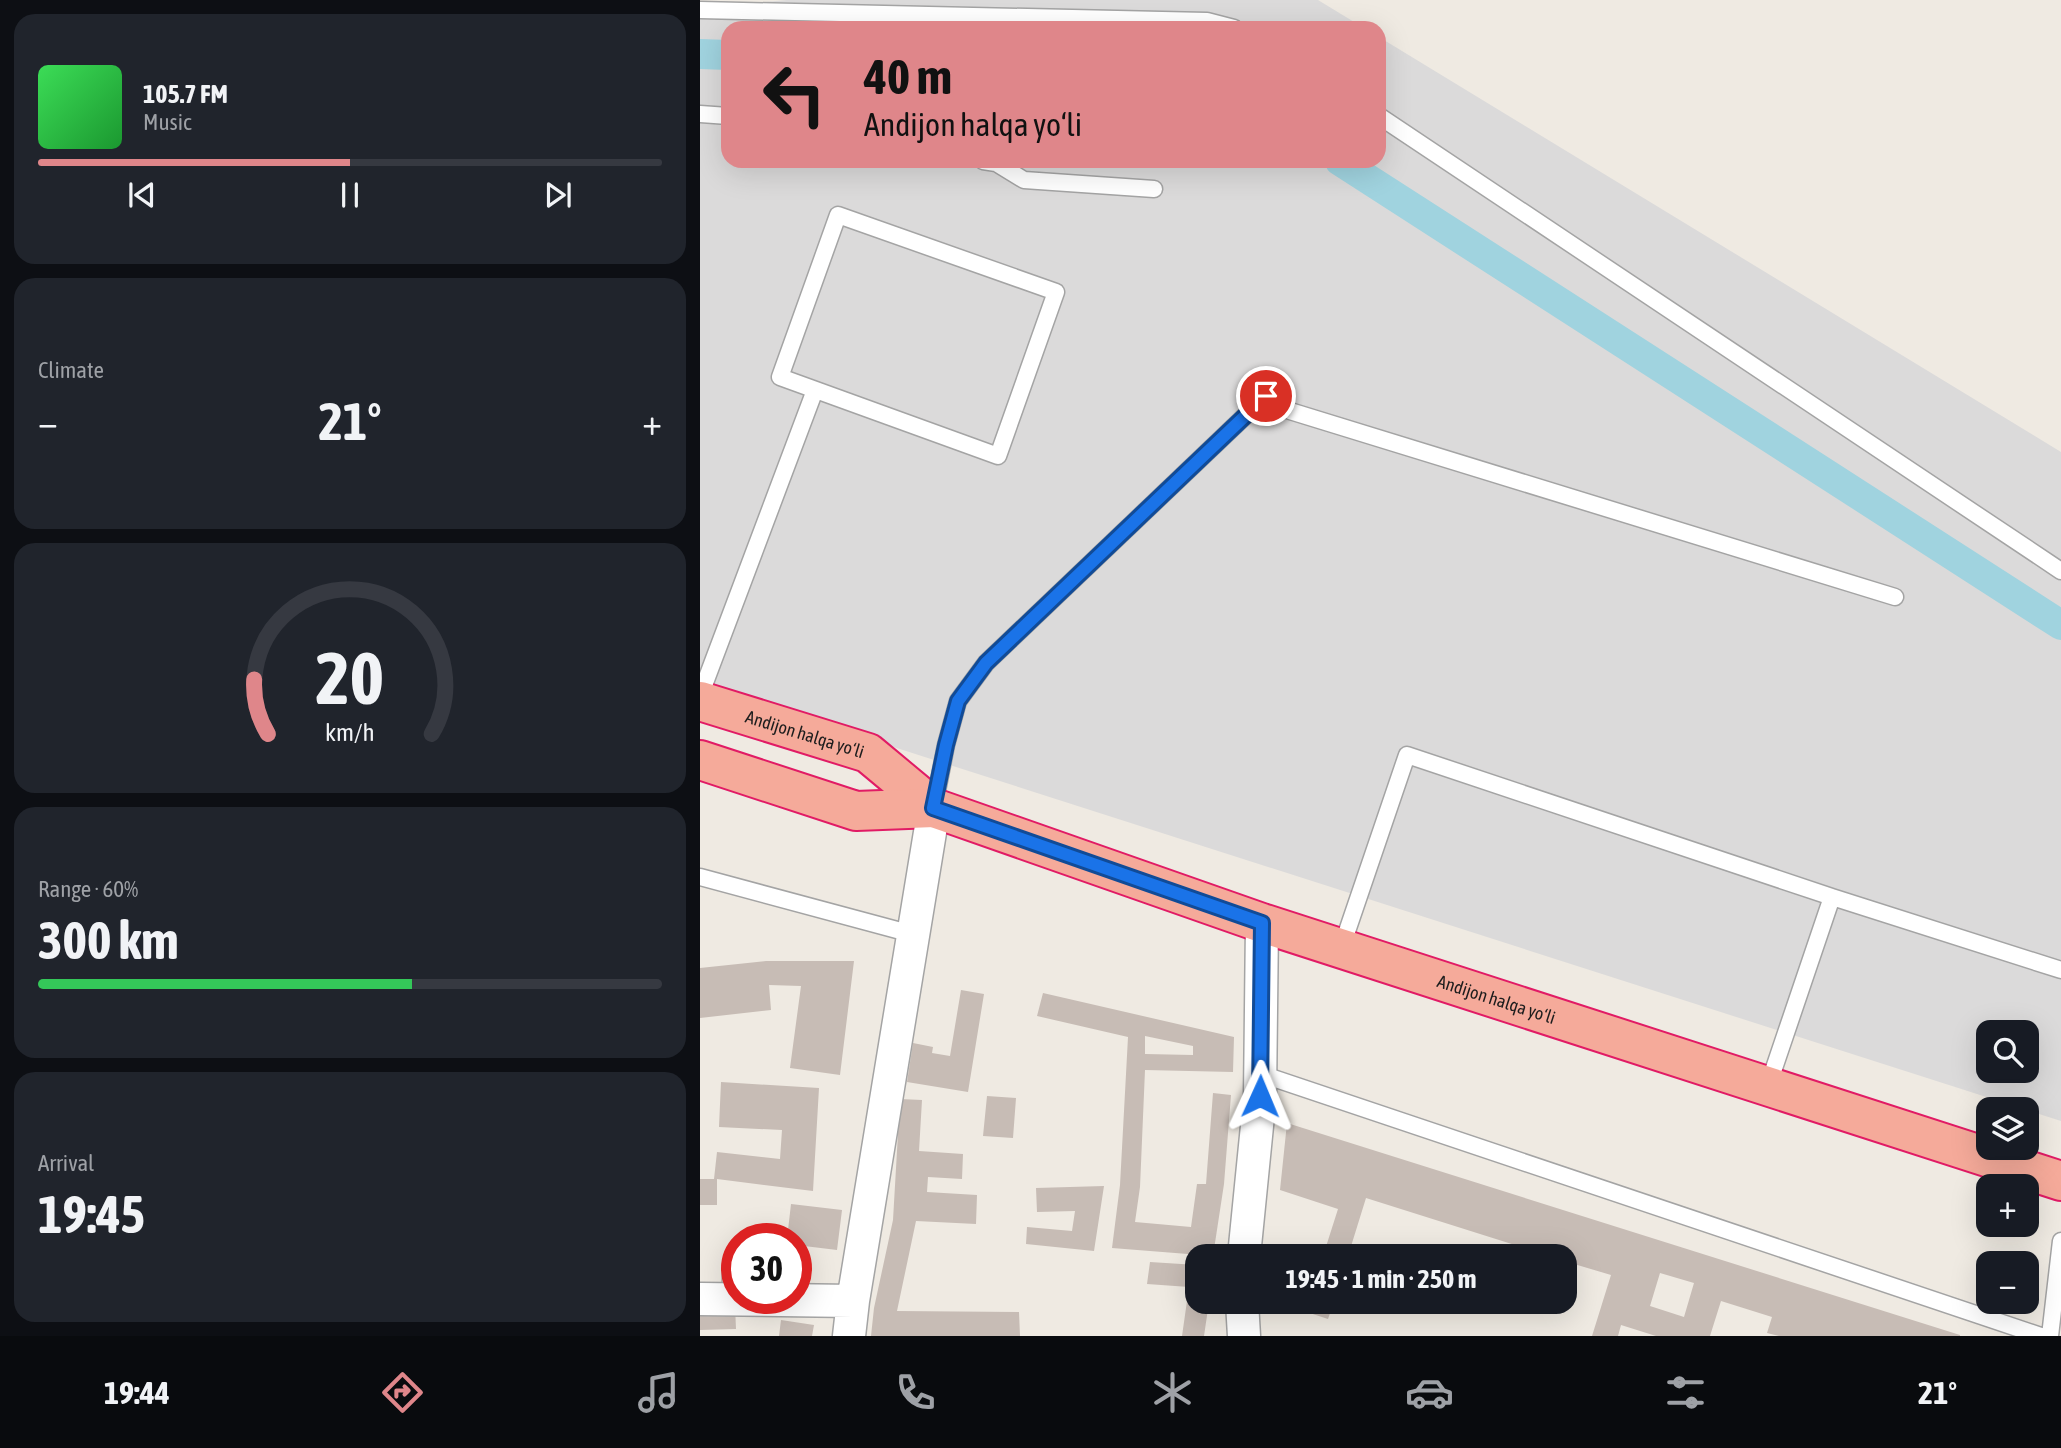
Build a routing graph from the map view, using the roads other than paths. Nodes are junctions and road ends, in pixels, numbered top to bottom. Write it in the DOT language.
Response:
graph roads {
  1 [pos="700,10"];
  2 [pos="1207,21"];
  3 [pos="700,114"];
  4 [pos="721,116"];
  5 [pos="1386,121"];
  6 [pos="1004,168"];
  7 [pos="1154,188"];
  8 [pos="815,390"];
  9 [pos="2061,571"];
  10 [pos="1895,597"];
  11 [pos="700,698"];
  12 [pos="700,760"];
  13 [pos="933,808"];
  14 [pos="700,877"];
  15 [pos="1832,897"];
  16 [pos="1262,923"];
  17 [pos="912,934"];
  18 [pos="1341,949"];
  19 [pos="2061,970"];
  20 [pos="1261,1074"];
  21 [pos="1768,1086"];
  22 [pos="2061,1181"];
  23 [pos="2061,1241"];
  24 [pos="1245,1244"];
  25 [pos="700,1299"];
  26 [pos="853,1301"];
  27 [pos="1243,1314"];
  28 [pos="849,1336"];
  29 [pos="1244,1336"];
  30 [pos="2041,1336"];
  31 [pos="2050,1336"];
  1 -- 2 [label="lane"];
  3 -- 4 [label="lane"];
  5 -- 9 [label="lane"];
  6 -- 7 [label="lane"];
  8 -- 8 [label="lane"];
  8 -- 11 [label="lane"];
  10 -- 13 [label="lane"];
  11 -- 13 [label="highway, Andijon halqa yo‘li"];
  12 -- 13 [label="highway, Andijon halqa yo‘li"];
  13 -- 16 [label="highway, Andijon halqa yo‘li"];
  13 -- 17 [label="street"];
  14 -- 17 [label="lane"];
  15 -- 18 [label="lane"];
  15 -- 19 [label="lane"];
  15 -- 21 [label="lane"];
  16 -- 18 [label="highway, Andijon halqa yo‘li"];
  16 -- 20 [label="street"];
  17 -- 26 [label="street"];
  18 -- 21 [label="highway, Andijon halqa yo‘li"];
  20 -- 24 [label="street"];
  20 -- 30 [label="lane"];
  21 -- 22 [label="highway, Andijon halqa yo‘li"];
  23 -- 31 [label="lane"];
  25 -- 26 [label="street"];
  26 -- 28 [label="street"];
  27 -- 29 [label="street"];
}
